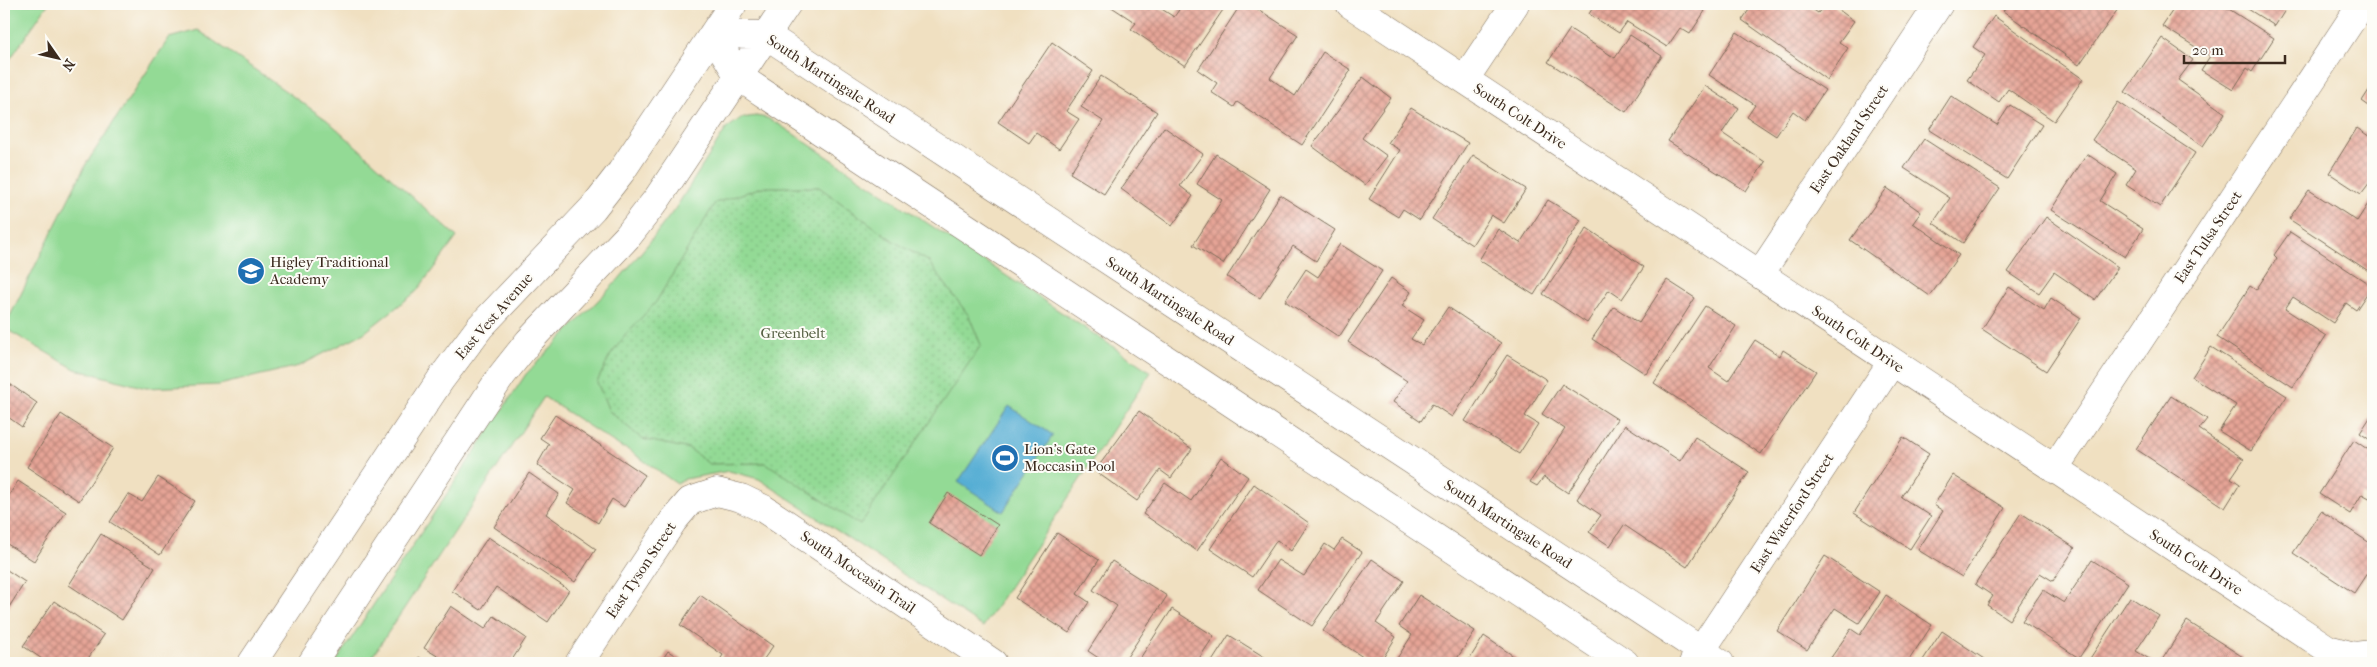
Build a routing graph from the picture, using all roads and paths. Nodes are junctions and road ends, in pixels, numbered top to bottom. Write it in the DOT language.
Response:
graph roads {
  1 [pos="733,4"];
  2 [pos="787,4"];
  3 [pos="1350,4"];
  4 [pos="1515,4"];
  5 [pos="1939,4"];
  6 [pos="2362,4"];
  7 [pos="713,34"];
  8 [pos="766,35"];
  9 [pos="739,77"];
  10 [pos="1465,79"];
  11 [pos="1760,274"];
  12 [pos="1892,362"];
  13 [pos="2054,469"];
  14 [pos="717,492"];
  15 [pos="2373,655"];
  16 [pos="1705,659"];
  17 [pos="252,663"];
  18 [pos="312,663"];
  19 [pos="579,663"];
  20 [pos="993,663"];
  21 [pos="1625,663"];
  1 -- 7 [label="street, East Vest Avenue"];
  2 -- 8 [label="street"];
  3 -- 10 [label="street, South Colt Drive"];
  4 -- 10 [label="street"];
  5 -- 11 [label="street, East Oakland Street"];
  6 -- 13 [label="street, East Tulsa Street"];
  7 -- 8 [label="street, South Martingale Road"];
  7 -- 9 [label="street"];
  7 -- 17 [label="street, East Vest Avenue"];
  8 -- 9 [label="street"];
  8 -- 16 [label="street, South Martingale Road"];
  9 -- 18 [label="street"];
  9 -- 21 [label="street"];
  10 -- 11 [label="street, South Colt Drive"];
  11 -- 12 [label="street, South Colt Drive"];
  12 -- 13 [label="street, South Colt Drive"];
  12 -- 16 [label="street, East Waterford Street"];
  13 -- 15 [label="street, South Colt Drive"];
  14 -- 19 [label="street, East Tyson Street"];
  14 -- 20 [label="street, South Moccasin Trail"];
}
